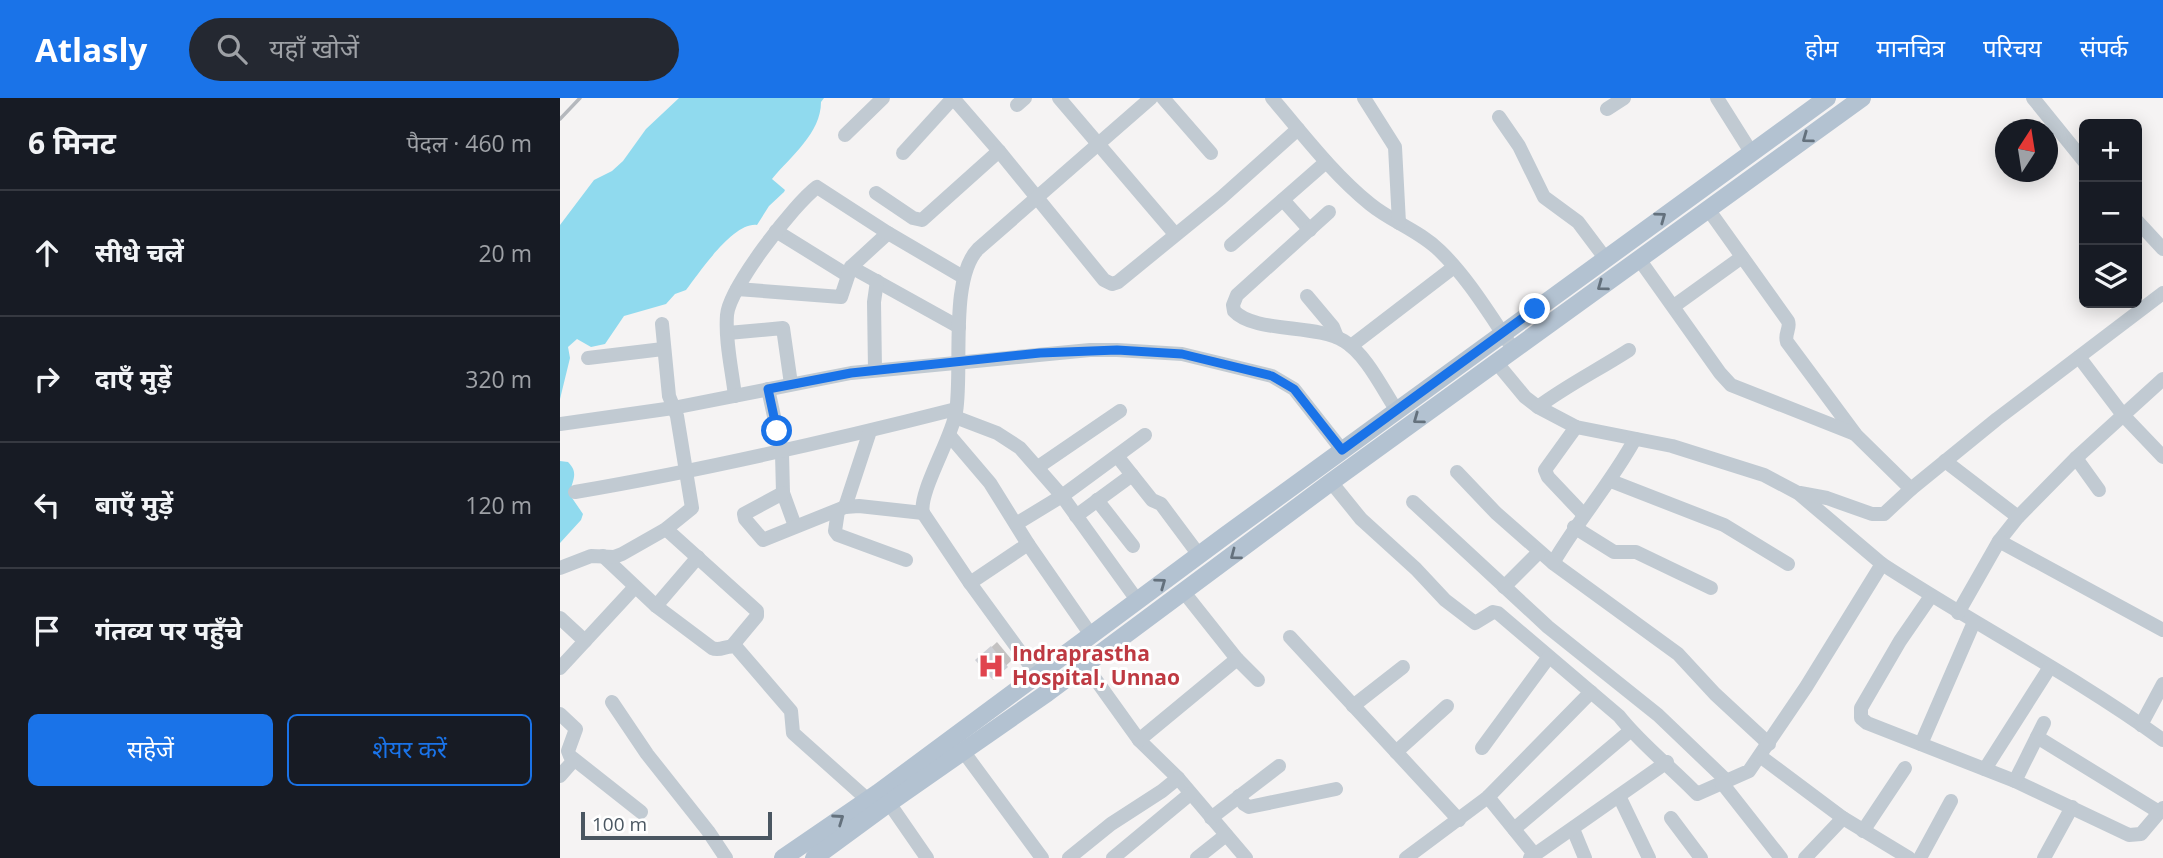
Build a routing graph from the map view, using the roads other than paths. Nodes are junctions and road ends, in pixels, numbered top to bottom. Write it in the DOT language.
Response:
graph roads {
  1 [pos="883,98"];
  2 [pos="953,98"];
  3 [pos="1059,98"];
  4 [pos="1151,98"];
  5 [pos="1163,98"];
  6 [pos="1272,98"];
  7 [pos="1364,98"];
  8 [pos="1624,98"];
  9 [pos="1717,98"];
  10 [pos="1827,98"];
  11 [pos="1861,98"];
  12 [pos="2033,98"];
  13 [pos="1607,109"];
  14 [pos="1499,117"];
  15 [pos="1298,129"];
  16 [pos="845,135"];
  17 [pos="1098,144"];
  18 [pos="999,151"];
  19 [pos="1751,152"];
  20 [pos="904,153"];
  21 [pos="1211,153"];
  22 [pos="2079,155"];
  23 [pos="1326,162"];
  24 [pos="876,193"];
  25 [pos="1035,197"];
  26 [pos="1283,200"];
  27 [pos="1708,209"];
  28 [pos="1329,212"];
  29 [pos="1399,223"];
  30 [pos="2142,226"];
  31 [pos="1310,230"];
  32 [pos="776,231"];
  33 [pos="888,233"];
  34 [pos="1175,234"];
  35 [pos="1231,245"];
  36 [pos="2163,249"];
  37 [pos="1742,257"];
  38 [pos="1605,258"];
  39 [pos="1639,259"];
  40 [pos="1454,267"];
  41 [pos="849,271"];
  42 [pos="963,277"];
  43 [pos="877,281"];
  44 [pos="737,289"];
  45 [pos="2163,293"];
  46 [pos="1307,296"];
  47 [pos="1674,306"];
  48 [pos="662,324"];
  49 [pos="959,327"];
  50 [pos="728,333"];
  51 [pos="1502,334"];
  52 [pos="1337,337"];
  53 [pos="1351,346"];
  54 [pos="663,349"];
  55 [pos="1514,350"];
  56 [pos="1629,351"];
  57 [pos="2080,357"];
  58 [pos="589,358"];
  59 [pos="960,362"];
  60 [pos="1496,362"];
  61 [pos="875,370"];
  62 [pos="2163,379"];
  63 [pos="791,384"];
  64 [pos="768,389"];
  65 [pos="735,396"];
  66 [pos="1538,407"];
  67 [pos="673,408"];
  68 [pos="1120,411"];
  69 [pos="1397,411"];
  70 [pos="956,413"];
  71 [pos="2123,415"];
  72 [pos="560,424"];
  73 [pos="1576,428"];
  74 [pos="870,431"];
  75 [pos="1145,435"];
  76 [pos="1856,435"];
  77 [pos="950,436"];
  78 [pos="1635,439"];
  79 [pos="1342,450"];
  80 [pos="782,453"];
  81 [pos="1116,456"];
  82 [pos="2163,457"];
  83 [pos="2076,458"];
  84 [pos="1944,461"];
  85 [pos="1038,467"];
  86 [pos="1457,472"];
  87 [pos="685,473"];
  88 [pos="1132,475"];
  89 [pos="1611,481"];
  90 [pos="1331,482"];
  91 [pos="1911,489"];
  92 [pos="2099,490"];
  93 [pos="575,492"];
  94 [pos="783,493"];
  95 [pos="1798,493"];
  96 [pos="1062,496"];
  97 [pos="1097,500"];
  98 [pos="1413,502"];
  99 [pos="841,509"];
  100 [pos="923,513"];
  101 [pos="1076,516"];
  102 [pos="2018,517"];
  103 [pos="1579,521"];
  104 [pos="1016,524"];
  105 [pos="795,526"];
  106 [pos="666,529"];
  107 [pos="1999,541"];
  108 [pos="1028,544"];
  109 [pos="1133,546"];
  110 [pos="1539,552"];
  111 [pos="1199,555"];
  112 [pos="603,556"];
  113 [pos="698,557"];
  114 [pos="906,560"];
  115 [pos="1553,563"];
  116 [pos="1788,564"];
  117 [pos="1882,564"];
  118 [pos="560,568"];
  119 [pos="970,583"];
  120 [pos="634,587"];
  121 [pos="1504,587"];
  122 [pos="1711,588"];
  123 [pos="1183,591"];
  124 [pos="1931,596"];
  125 [pos="1137,600"];
  126 [pos="656,606"];
  127 [pos="1958,613"];
  128 [pos="560,618"];
  129 [pos="1974,622"];
  130 [pos="1546,625"];
  131 [pos="2163,630"];
  132 [pos="1091,635"];
  133 [pos="1290,637"];
  134 [pos="585,641"];
  135 [pos="1532,643"];
  136 [pos="732,646"];
  137 [pos="1073,648"];
  138 [pos="1549,658"];
  139 [pos="1237,659"];
  140 [pos="1084,664"];
  141 [pos="1404,667"];
  142 [pos="2050,667"];
  143 [pos="560,668"];
  144 [pos="1037,674"];
  145 [pos="1258,680"];
  146 [pos="2163,684"];
  147 [pos="1591,692"];
  148 [pos="1637,698"];
  149 [pos="612,702"];
  150 [pos="1353,706"];
  151 [pos="1447,706"];
  152 [pos="560,714"];
  153 [pos="1619,716"];
  154 [pos="2141,725"];
  155 [pos="1630,731"];
  156 [pos="1139,740"];
  157 [pos="2163,740"];
  158 [pos="1769,744"];
  159 [pos="1921,744"];
  160 [pos="1482,748"];
  161 [pos="963,751"];
  162 [pos="1396,752"];
  163 [pos="1760,757"];
  164 [pos="574,760"];
  165 [pos="1667,762"];
  166 [pos="1279,766"];
  167 [pos="1905,768"];
  168 [pos="1985,769"];
  169 [pos="560,776"];
  170 [pos="1178,778"];
  171 [pos="2015,781"];
  172 [pos="1725,782"];
  173 [pos="1336,789"];
  174 [pos="1190,794"];
  175 [pos="1240,796"];
  176 [pos="1619,796"];
  177 [pos="1488,797"];
  178 [pos="868,800"];
  179 [pos="1951,801"];
  180 [pos="889,803"];
  181 [pos="2073,807"];
  182 [pos="2161,810"];
  183 [pos="641,812"];
  184 [pos="1211,818"];
  185 [pos="1671,818"];
  186 [pos="1843,818"];
  187 [pos="1459,820"];
  188 [pos="1514,829"];
  189 [pos="1573,829"];
  190 [pos="1863,831"];
  191 [pos="1226,835"];
  192 [pos="1887,853"];
  193 [pos="1532,856"];
  194 [pos="726,858"];
  195 [pos="783,858"];
  196 [pos="814,858"];
  197 [pos="927,858"];
  198 [pos="1042,858"];
  199 [pos="1069,858"];
  200 [pos="1113,858"];
  201 [pos="1197,858"];
  202 [pos="1246,858"];
  203 [pos="1406,858"];
  204 [pos="1585,858"];
  205 [pos="1649,858"];
  206 [pos="1701,858"];
  207 [pos="1782,858"];
  208 [pos="1805,858"];
  209 [pos="1909,858"];
  210 [pos="1920,858"];
  211 [pos="2044,858"];
  1 -- 16 [label="street"];
  2 -- 18 [label="street"];
  2 -- 20 [label="street"];
  3 -- 17 [label="street"];
  4 -- 17 [label="street"];
  5 -- 21 [label="street"];
  6 -- 15 [label="street"];
  7 -- 29 [label="street"];
  8 -- 13 [label="street"];
  9 -- 19 [label="street"];
  10 -- 19 [label="main road"];
  11 -- 27 [label="main road, one-way"];
  12 -- 22 [label="street"];
  14 -- 38 [label="street"];
  15 -- 23 [label="street"];
  15 -- 34 [label="street"];
  17 -- 25 [label="street"];
  17 -- 34 [label="street"];
  18 -- 24 [label="street"];
  18 -- 25 [label="street"];
  38 -- 19 [label="main road, one-way"];
  23 -- 26 [label="street"];
  23 -- 29 [label="street"];
  25 -- 34 [label="street"];
  25 -- 42 [label="street"];
  26 -- 31 [label="street"];
  26 -- 35 [label="street"];
  27 -- 37 [label="street"];
  27 -- 39 [label="main road"];
  28 -- 31 [label="street"];
  29 -- 40 [label="street"];
  30 -- 36 [label="street"];
  31 -- 52 [label="street"];
  32 -- 33 [label="street"];
  32 -- 41 [label="street"];
  32 -- 44 [label="street"];
  33 -- 41 [label="street"];
  33 -- 42 [label="street"];
  37 -- 47 [label="street"];
  37 -- 76 [label="street"];
  38 -- 51 [label="main road"];
  39 -- 47 [label="street"];
  39 -- 55 [label="main road, one-way"];
  40 -- 51 [label="street"];
  40 -- 53 [label="street"];
  41 -- 43 [label="street"];
  41 -- 44 [label="street"];
  42 -- 49 [label="street"];
  43 -- 49 [label="street"];
  43 -- 61 [label="street"];
  44 -- 50 [label="street"];
  45 -- 57 [label="street"];
  46 -- 52 [label="street"];
  47 -- 76 [label="street"];
  48 -- 54 [label="street"];
  49 -- 59 [label="street"];
  50 -- 63 [label="street"];
  50 -- 65 [label="street"];
  51 -- 55 [label="street"];
  51 -- 69 [label="main road"];
  52 -- 53 [label="street"];
  53 -- 69 [label="street"];
  54 -- 58 [label="street"];
  54 -- 67 [label="street"];
  55 -- 60 [label="main road"];
  56 -- 66 [label="street"];
  57 -- 71 [label="street"];
  57 -- 84 [label="street"];
  59 -- 61 [label="street"];
  59 -- 70 [label="street"];
  59 -- 79 [label="street"];
  60 -- 66 [label="street"];
  60 -- 90 [label="main road, one-way"];
  61 -- 63 [label="street"];
  62 -- 71 [label="street"];
  63 -- 64 [label="street"];
  64 -- 65 [label="street"];
  64 -- 80 [label="street"];
  65 -- 67 [label="street"];
  66 -- 73 [label="street"];
  67 -- 72 [label="street"];
  67 -- 87 [label="street"];
  68 -- 85 [label="street"];
  69 -- 79 [label="main road"];
  70 -- 74 [label="street"];
  70 -- 77 [label="street"];
  70 -- 85 [label="street"];
  71 -- 82 [label="street"];
  71 -- 83 [label="street"];
  73 -- 78 [label="street"];
  73 -- 103 [label="street"];
  74 -- 80 [label="street"];
  74 -- 99 [label="street"];
  75 -- 81 [label="street"];
  76 -- 91 [label="street"];
  77 -- 100 [label="street"];
  77 -- 104 [label="street"];
  78 -- 89 [label="street"];
  78 -- 95 [label="street"];
  79 -- 111 [label="main road"];
  80 -- 87 [label="street"];
  80 -- 94 [label="street"];
  81 -- 88 [label="street"];
  81 -- 96 [label="street"];
  83 -- 92 [label="street"];
  83 -- 102 [label="street"];
  84 -- 91 [label="street"];
  84 -- 102 [label="street"];
  85 -- 96 [label="street"];
  86 -- 110 [label="street"];
  87 -- 93 [label="street"];
  87 -- 106 [label="street"];
  88 -- 97 [label="street"];
  88 -- 111 [label="street"];
  89 -- 103 [label="street"];
  89 -- 116 [label="street"];
  90 -- 123 [label="main road, one-way"];
  90 -- 135 [label="street"];
  91 -- 95 [label="street"];
  94 -- 105 [label="street"];
  94 -- 105 [label="street"];
  95 -- 117 [label="street"];
  96 -- 101 [label="street"];
  96 -- 104 [label="street"];
  97 -- 101 [label="street"];
  97 -- 109 [label="street"];
  98 -- 121 [label="street"];
  99 -- 100 [label="street"];
  99 -- 105 [label="street"];
  99 -- 114 [label="street"];
  100 -- 119 [label="street"];
  101 -- 125 [label="street"];
  102 -- 107 [label="street"];
  103 -- 115 [label="street"];
  103 -- 122 [label="street"];
  104 -- 108 [label="street"];
  106 -- 112 [label="street"];
  106 -- 113 [label="street"];
  107 -- 127 [label="street"];
  107 -- 131 [label="street"];
  108 -- 119 [label="street"];
  108 -- 132 [label="street"];
  110 -- 115 [label="street"];
  110 -- 121 [label="street"];
  125 -- 111 [label="main road, one-way"];
  112 -- 118 [label="street"];
  112 -- 120 [label="street"];
  113 -- 126 [label="street"];
  113 -- 136 [label="street"];
  115 -- 158 [label="street"];
  117 -- 124 [label="street"];
  117 -- 158 [label="street"];
  119 -- 144 [label="street"];
  120 -- 126 [label="street"];
  120 -- 134 [label="street"];
  121 -- 130 [label="street"];
  123 -- 139 [label="street"];
  123 -- 140 [label="main road"];
  124 -- 127 [label="street"];
  124 -- 159 [label="street"];
  125 -- 132 [label="main road"];
  126 -- 136 [label="street"];
  127 -- 129 [label="street"];
  128 -- 134 [label="street"];
  129 -- 142 [label="street"];
  129 -- 159 [label="street"];
  130 -- 135 [label="street"];
  130 -- 148 [label="street"];
  132 -- 137 [label="main road"];
  133 -- 150 [label="street"];
  134 -- 143 [label="street"];
  135 -- 138 [label="street"];
  136 -- 178 [label="street"];
  137 -- 140 [label="street"];
  137 -- 144 [label="main road"];
  138 -- 147 [label="street"];
  138 -- 160 [label="street"];
  139 -- 145 [label="street"];
  139 -- 156 [label="street"];
  140 -- 156 [label="street"];
  140 -- 161 [label="main road"];
  141 -- 150 [label="street"];
  142 -- 154 [label="street"];
  142 -- 168 [label="street"];
  144 -- 178 [label="main road"];
  146 -- 154 [label="street"];
  147 -- 153 [label="street"];
  147 -- 177 [label="street"];
  148 -- 153 [label="street"];
  148 -- 172 [label="street"];
  149 -- 194 [label="street"];
  150 -- 162 [label="street"];
  151 -- 162 [label="street"];
  152 -- 164 [label="street"];
  153 -- 155 [label="street"];
  154 -- 157 [label="street"];
  155 -- 165 [label="street"];
  155 -- 188 [label="street"];
  156 -- 170 [label="street"];
  158 -- 163 [label="street"];
  159 -- 168 [label="street"];
  161 -- 180 [label="main road"];
  161 -- 198 [label="street"];
  162 -- 187 [label="street"];
  163 -- 172 [label="street"];
  163 -- 186 [label="street"];
  164 -- 169 [label="street"];
  164 -- 183 [label="street"];
  165 -- 172 [label="street"];
  165 -- 176 [label="street"];
  166 -- 175 [label="street"];
  167 -- 190 [label="street"];
  168 -- 171 [label="street"];
  170 -- 174 [label="street"];
  170 -- 199 [label="street"];
  171 -- 181 [label="street"];
  171 -- 182 [label="street"];
  172 -- 207 [label="street"];
  173 -- 175 [label="street"];
  174 -- 184 [label="street"];
  174 -- 200 [label="street"];
  175 -- 184 [label="street"];
  176 -- 189 [label="street"];
  176 -- 205 [label="street"];
  177 -- 187 [label="street"];
  177 -- 188 [label="street"];
  195 -- 178 [label="main road, one-way"];
  179 -- 210 [label="street"];
  180 -- 196 [label="main road"];
  180 -- 197 [label="street"];
  181 -- 182 [label="street"];
  181 -- 211 [label="street"];
  184 -- 191 [label="street"];
  185 -- 206 [label="street"];
  186 -- 190 [label="street"];
  186 -- 208 [label="street"];
  187 -- 203 [label="street"];
  188 -- 193 [label="street"];
  189 -- 193 [label="street"];
  189 -- 204 [label="street"];
  190 -- 192 [label="street"];
  191 -- 201 [label="street"];
  191 -- 202 [label="street"];
  192 -- 209 [label="street"];
}
